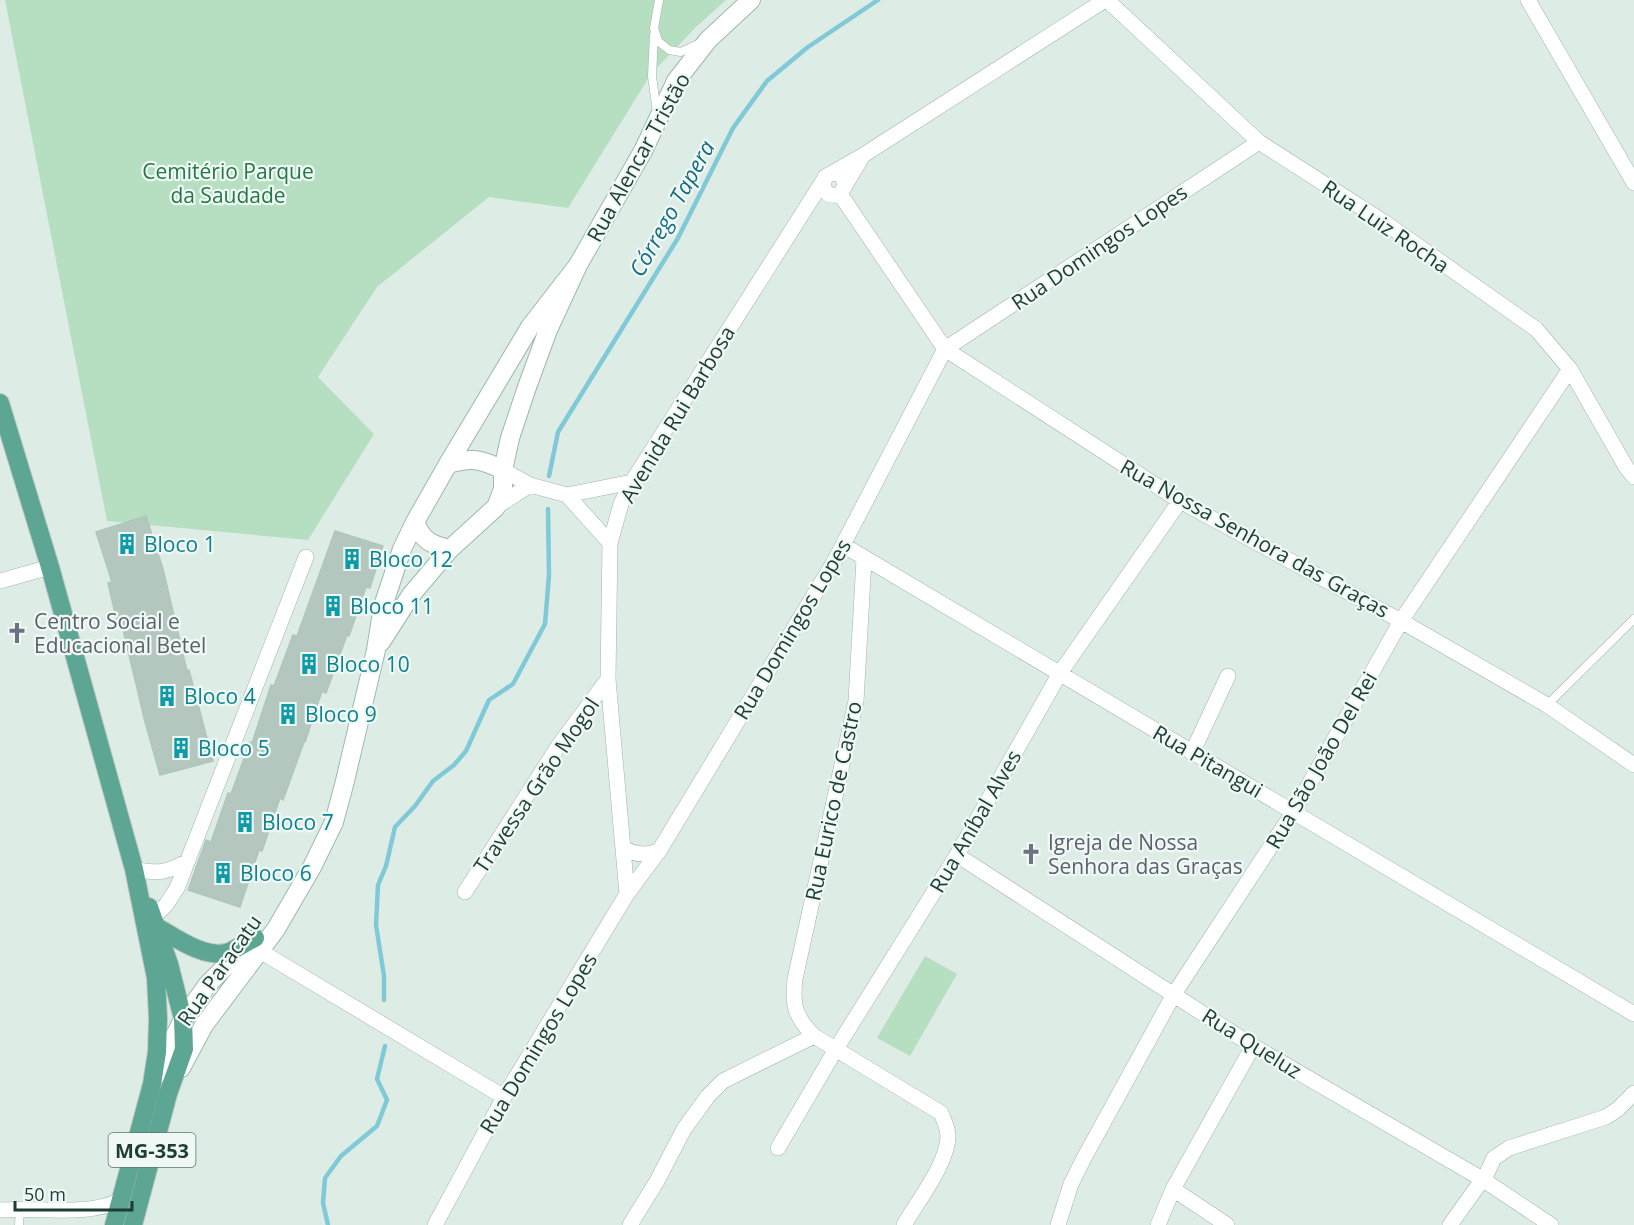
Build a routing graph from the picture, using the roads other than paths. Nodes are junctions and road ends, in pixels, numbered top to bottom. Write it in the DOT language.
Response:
graph roads {
  1 [pos="658,0"];
  2 [pos="751,0"];
  3 [pos="1106,0"];
  4 [pos="1528,0"];
  5 [pos="654,28"];
  6 [pos="708,40"];
  7 [pos="657,120"];
  8 [pos="1259,142"];
  9 [pos="862,156"];
  10 [pos="828,177"];
  11 [pos="1634,183"];
  12 [pos="839,191"];
  13 [pos="806,205"];
  14 [pos="578,265"];
  15 [pos="945,349"];
  16 [pos="1570,369"];
  17 [pos="0,403"];
  18 [pos="448,464"];
  19 [pos="503,470"];
  20 [pos="1634,477"];
  21 [pos="632,482"];
  22 [pos="530,485"];
  23 [pos="567,495"];
  24 [pos="1180,501"];
  25 [pos="496,507"];
  26 [pos="415,522"];
  27 [pos="610,543"];
  28 [pos="843,545"];
  29 [pos="450,549"];
  30 [pos="306,557"];
  31 [pos="864,559"];
  32 [pos="50,567"];
  33 [pos="0,581"];
  34 [pos="1634,619"];
  35 [pos="1401,621"];
  36 [pos="376,650"];
  37 [pos="1060,673"];
  38 [pos="1228,675"];
  39 [pos="608,679"];
  40 [pos="1547,705"];
  41 [pos="1192,753"];
  42 [pos="1634,765"];
  43 [pos="1294,811"];
  44 [pos="622,848"];
  45 [pos="658,851"];
  46 [pos="957,855"];
  47 [pos="188,861"];
  48 [pos="134,869"];
  49 [pos="465,892"];
  50 [pos="627,894"];
  51 [pos="155,922"];
  52 [pos="257,945"];
  53 [pos="1174,994"];
  54 [pos="1634,1014"];
  55 [pos="183,1019"];
  56 [pos="814,1036"];
  57 [pos="1253,1046"];
  58 [pos="836,1049"];
  59 [pos="175,1077"];
  60 [pos="152,1084"];
  61 [pos="1634,1093"];
  62 [pos="504,1097"];
  63 [pos="778,1148"];
  64 [pos="1482,1179"];
  65 [pos="1173,1189"];
  66 [pos="120,1200"];
  67 [pos="20,1208"];
  68 [pos="0,1210"];
  69 [pos="19,1225"];
  70 [pos="114,1225"];
  71 [pos="133,1225"];
  72 [pos="435,1225"];
  73 [pos="630,1225"];
  74 [pos="903,1225"];
  75 [pos="1058,1225"];
  76 [pos="1158,1225"];
  77 [pos="1227,1225"];
  78 [pos="1450,1225"];
  79 [pos="1551,1225"];
  1 -- 5 [label="lane"];
  2 -- 6 [label="main road, Rua Alencar Tristão / MG-353"];
  3 -- 8 [label="street, Rua Luiz Rocha"];
  3 -- 9 [label="street, Avenida Rui Barbosa"];
  4 -- 11 [label="street"];
  5 -- 6 [label="lane"];
  5 -- 7 [label="lane"];
  6 -- 7 [label="main road, Rua Alencar Tristão / MG-353"];
  7 -- 14 [label="main road, Rua Alencar Tristão / MG-353"];
  8 -- 15 [label="street, Rua Domingos Lopes"];
  8 -- 16 [label="street, Rua Luiz Rocha"];
  9 -- 10 [label="street, Avenida Rui Barbosa"];
  9 -- 12 [label="street, Avenida Rui Barbosa"];
  10 -- 12 [label="street, Rua Nossa Senhora das Graças"];
  10 -- 13 [label="street, Avenida Rui Barbosa"];
  12 -- 13 [label="street"];
  12 -- 15 [label="street, Rua Nossa Senhora das Graças"];
  13 -- 21 [label="street, Avenida Rui Barbosa"];
  14 -- 18 [label="main road, Rua Alencar Tristão / MG-353"];
  14 -- 19 [label="main road, Rua Alencar Tristão / MG-353"];
  15 -- 24 [label="street, Rua Nossa Senhora das Graças"];
  15 -- 28 [label="street, Rua Domingos Lopes"];
  16 -- 20 [label="street, Rua Luiz Rocha"];
  16 -- 35 [label="street, Rua São João Del Rei"];
  17 -- 32 [label="main road"];
  18 -- 19 [label="main road"];
  18 -- 26 [label="main road, Rua Paracatu / MG-353"];
  19 -- 22 [label="street"];
  19 -- 25 [label="main road, MG-353"];
  21 -- 23 [label="street"];
  21 -- 27 [label="street, Avenida Rui Barbosa"];
  22 -- 23 [label="street"];
  22 -- 25 [label="street"];
  23 -- 27 [label="street"];
  24 -- 35 [label="street, Rua Nossa Senhora das Graças"];
  24 -- 37 [label="street, Rua Aníbal Alves"];
  25 -- 29 [label="main road, Rua Paracatu / MG-353"];
  26 -- 29 [label="main road"];
  26 -- 36 [label="main road, Rua Paracatu / MG-353"];
  27 -- 39 [label="street, Avenida Rui Barbosa"];
  28 -- 31 [label="street, Rua Pitangui"];
  28 -- 45 [label="street, Rua Domingos Lopes"];
  29 -- 36 [label="main road, Rua Paracatu / MG-353"];
  30 -- 47 [label="street"];
  31 -- 37 [label="street, Rua Pitangui"];
  31 -- 56 [label="street, Rua Eurico de Castro"];
  32 -- 33 [label="street"];
  32 -- 48 [label="main road"];
  34 -- 40 [label="lane"];
  35 -- 40 [label="street, Rua Nossa Senhora das Graças"];
  35 -- 43 [label="street, Rua São João Del Rei"];
  36 -- 52 [label="main road, Rua Paracatu / MG-353"];
  37 -- 41 [label="street, Rua Pitangui"];
  37 -- 46 [label="street, Rua Aníbal Alves"];
  38 -- 41 [label="street"];
  39 -- 44 [label="street, Avenida Rui Barbosa"];
  39 -- 49 [label="street, Travessa Grão Mogol"];
  40 -- 42 [label="street, Rua Nossa Senhora das Graças"];
  41 -- 43 [label="street, Rua Pitangui"];
  43 -- 53 [label="street, Rua São João Del Rei"];
  43 -- 54 [label="street, Rua Pitangui"];
  44 -- 45 [label="street"];
  44 -- 50 [label="street, Avenida Rui Barbosa"];
  45 -- 50 [label="street, Rua Domingos Lopes"];
  46 -- 53 [label="street, Rua Queluz"];
  46 -- 58 [label="street, Rua Aníbal Alves"];
  47 -- 48 [label="street"];
  47 -- 51 [label="street"];
  48 -- 51 [label="main road"];
  48 -- 60 [label="main road"];
  50 -- 62 [label="street, Rua Domingos Lopes"];
  51 -- 52 [label="main road"];
  51 -- 55 [label="main road"];
  52 -- 55 [label="main road, Rua Paracatu / MG-353"];
  52 -- 59 [label="main road, Rua Paracatu / MG-353"];
  52 -- 62 [label="street"];
  53 -- 57 [label="street, Rua Queluz"];
  53 -- 75 [label="street, Rua São João Del Rei"];
  55 -- 59 [label="main road, MG-353"];
  55 -- 60 [label="main road, Rua Paracatu / MG-353"];
  56 -- 58 [label="street"];
  56 -- 73 [label="street"];
  57 -- 64 [label="street, Rua Queluz"];
  57 -- 65 [label="street"];
  58 -- 63 [label="street, Rua Aníbal Alves"];
  58 -- 74 [label="street"];
  59 -- 71 [label="main road, Rua Paracatu / MG-353"];
  60 -- 66 [label="main road, Rua Paracatu / MG-353"];
  61 -- 64 [label="street"];
  62 -- 72 [label="street, Rua Domingos Lopes"];
  64 -- 78 [label="street"];
  64 -- 79 [label="street, Rua Queluz"];
  65 -- 76 [label="street"];
  65 -- 77 [label="street"];
  66 -- 67 [label="street"];
  66 -- 70 [label="main road, Rua Paracatu / MG-353"];
  67 -- 68 [label="street"];
  67 -- 69 [label="lane"];
}
